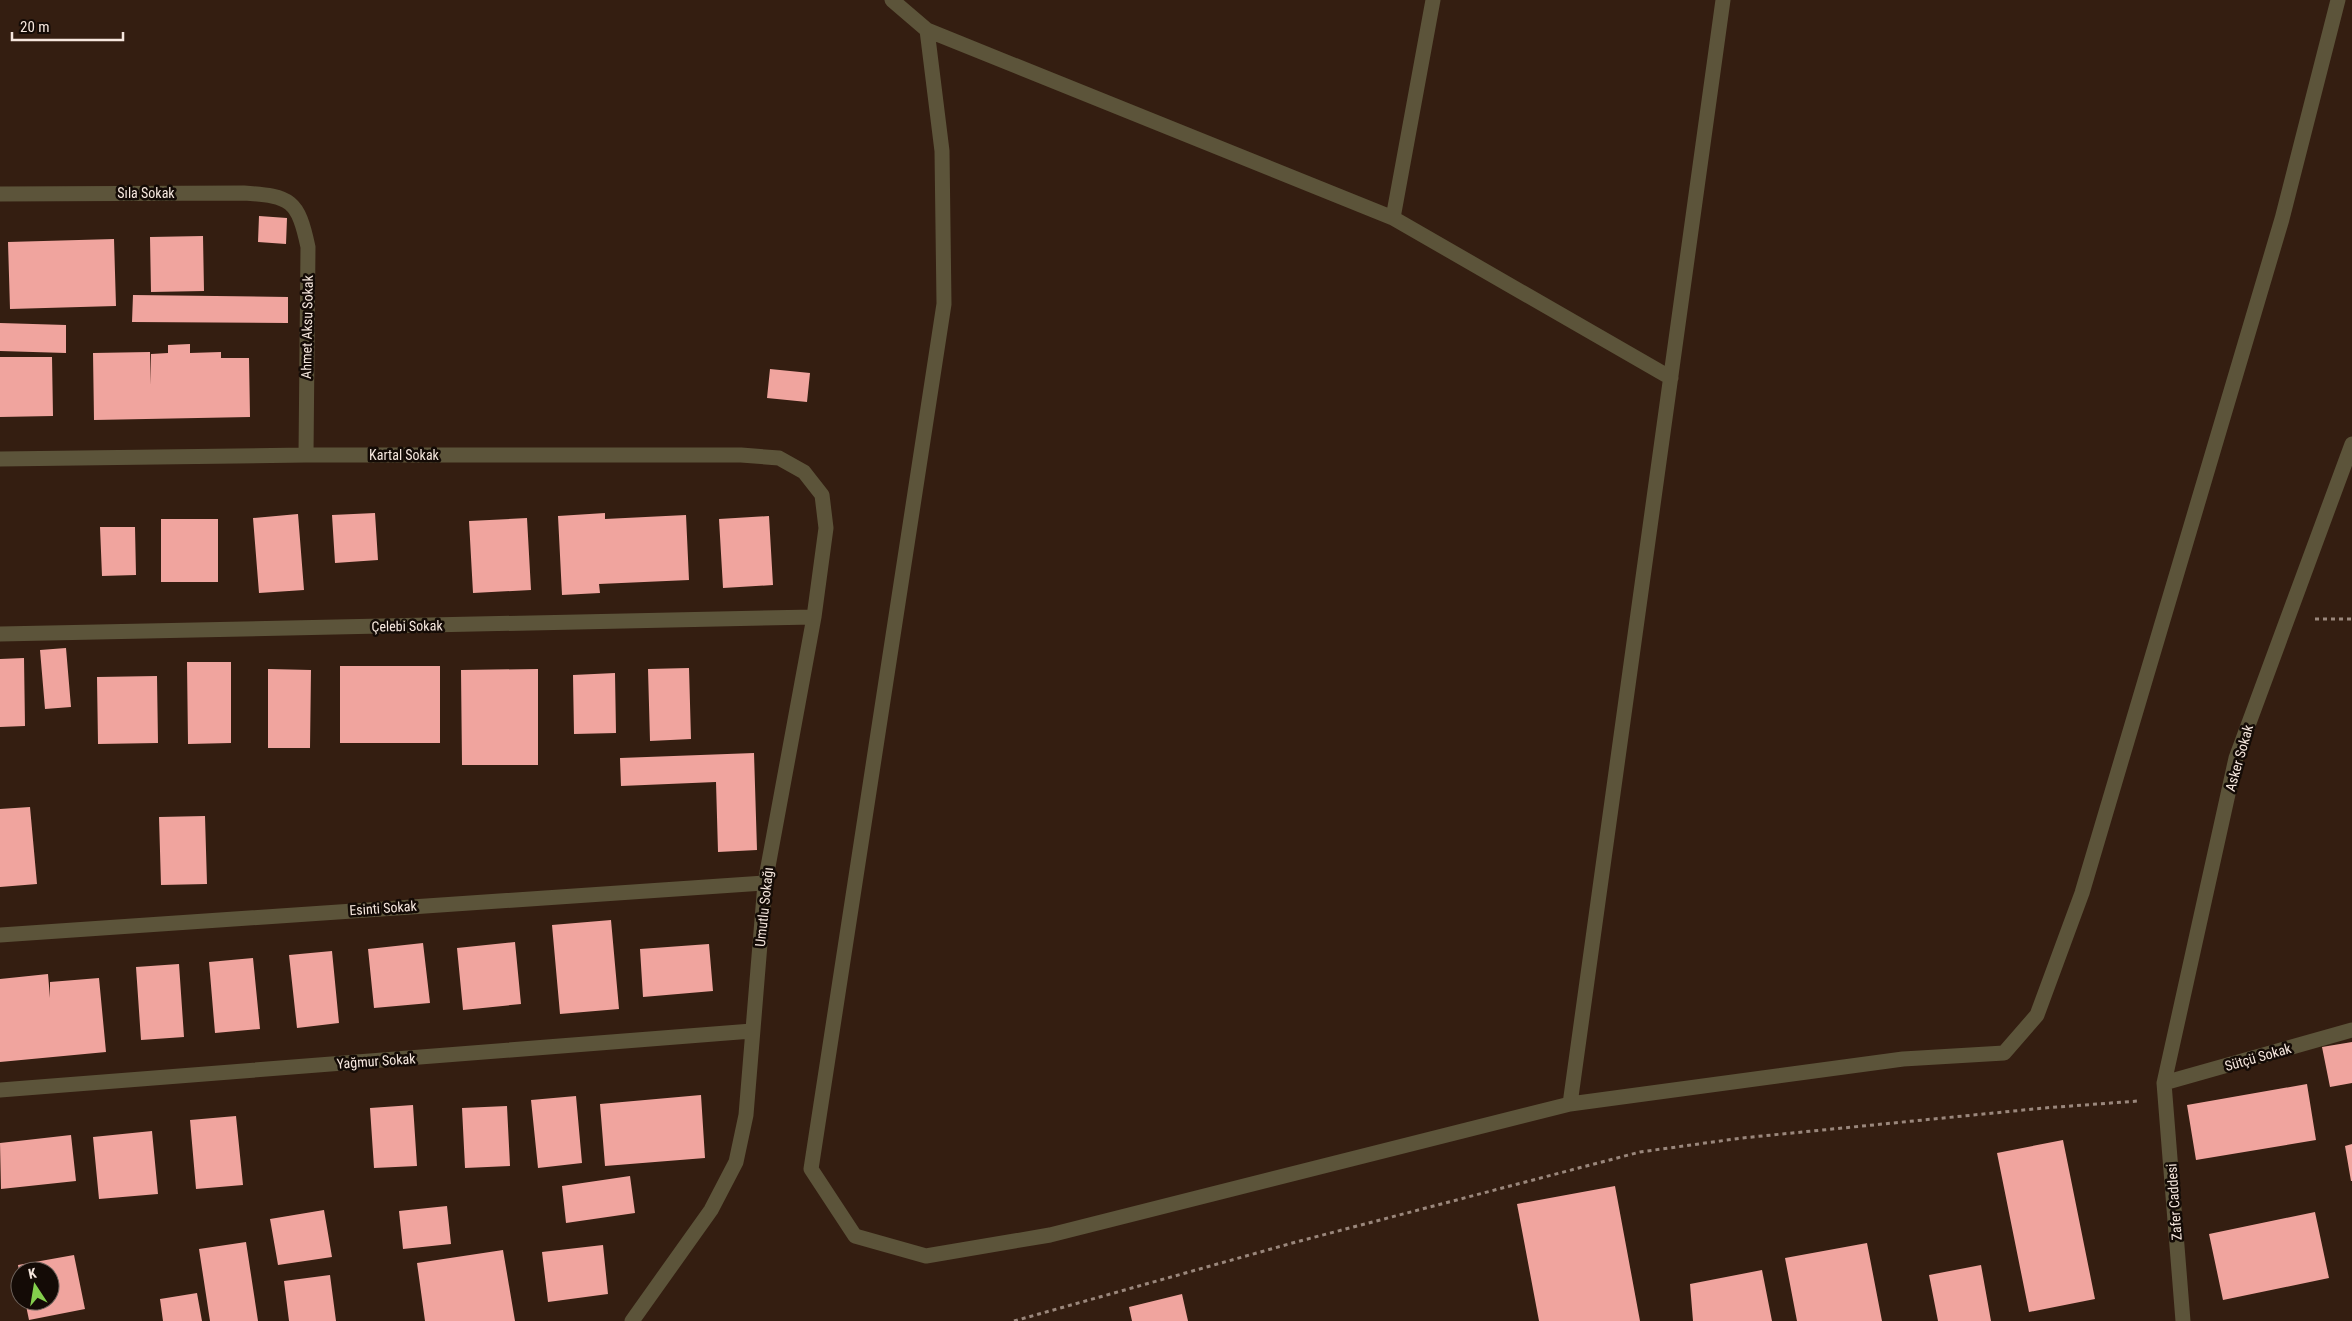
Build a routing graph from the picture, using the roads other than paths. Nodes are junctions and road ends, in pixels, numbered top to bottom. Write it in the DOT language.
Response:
graph roads {
  1 [pos="892,0"];
  2 [pos="1433,0"];
  3 [pos="1723,0"];
  4 [pos="2338,0"];
  5 [pos="927,30"];
  6 [pos="0,194"];
  7 [pos="290,202"];
  8 [pos="1393,218"];
  9 [pos="1671,378"];
  10 [pos="2352,444"];
  11 [pos="306,455"];
  12 [pos="0,459"];
  13 [pos="804,472"];
  14 [pos="814,617"];
  15 [pos="0,634"];
  16 [pos="765,883"];
  17 [pos="0,935"];
  18 [pos="2352,1030"];
  19 [pos="752,1031"];
  20 [pos="0,1090"];
  21 [pos="2165,1091"];
  22 [pos="1570,1104"];
  23 [pos="632,1321"];
  24 [pos="2183,1321"];
  1 -- 5 [label="street"];
  2 -- 8 [label="street"];
  3 -- 9 [label="street"];
  4 -- 22 [label="street"];
  5 -- 8 [label="street"];
  5 -- 22 [label="street"];
  6 -- 7 [label="street, Sıla Sokak"];
  7 -- 11 [label="street, Ahmet Aksu Sokak"];
  8 -- 9 [label="street"];
  9 -- 22 [label="street"];
  10 -- 21 [label="street, Asker Sokak"];
  11 -- 12 [label="street, Kartal Sokak"];
  11 -- 13 [label="street, Kartal Sokak"];
  13 -- 14 [label="street, Umutlu Sokağı"];
  14 -- 15 [label="street, Çelebi Sokak"];
  14 -- 16 [label="street, Umutlu Sokağı"];
  16 -- 17 [label="street, Esinti Sokak"];
  16 -- 19 [label="street, Umutlu Sokağı"];
  18 -- 21 [label="street, Sütçü Sokak"];
  19 -- 20 [label="street, Yağmur Sokak"];
  19 -- 23 [label="street, Umutlu Sokağı"];
  21 -- 24 [label="street, Zafer Caddesi"];
}
